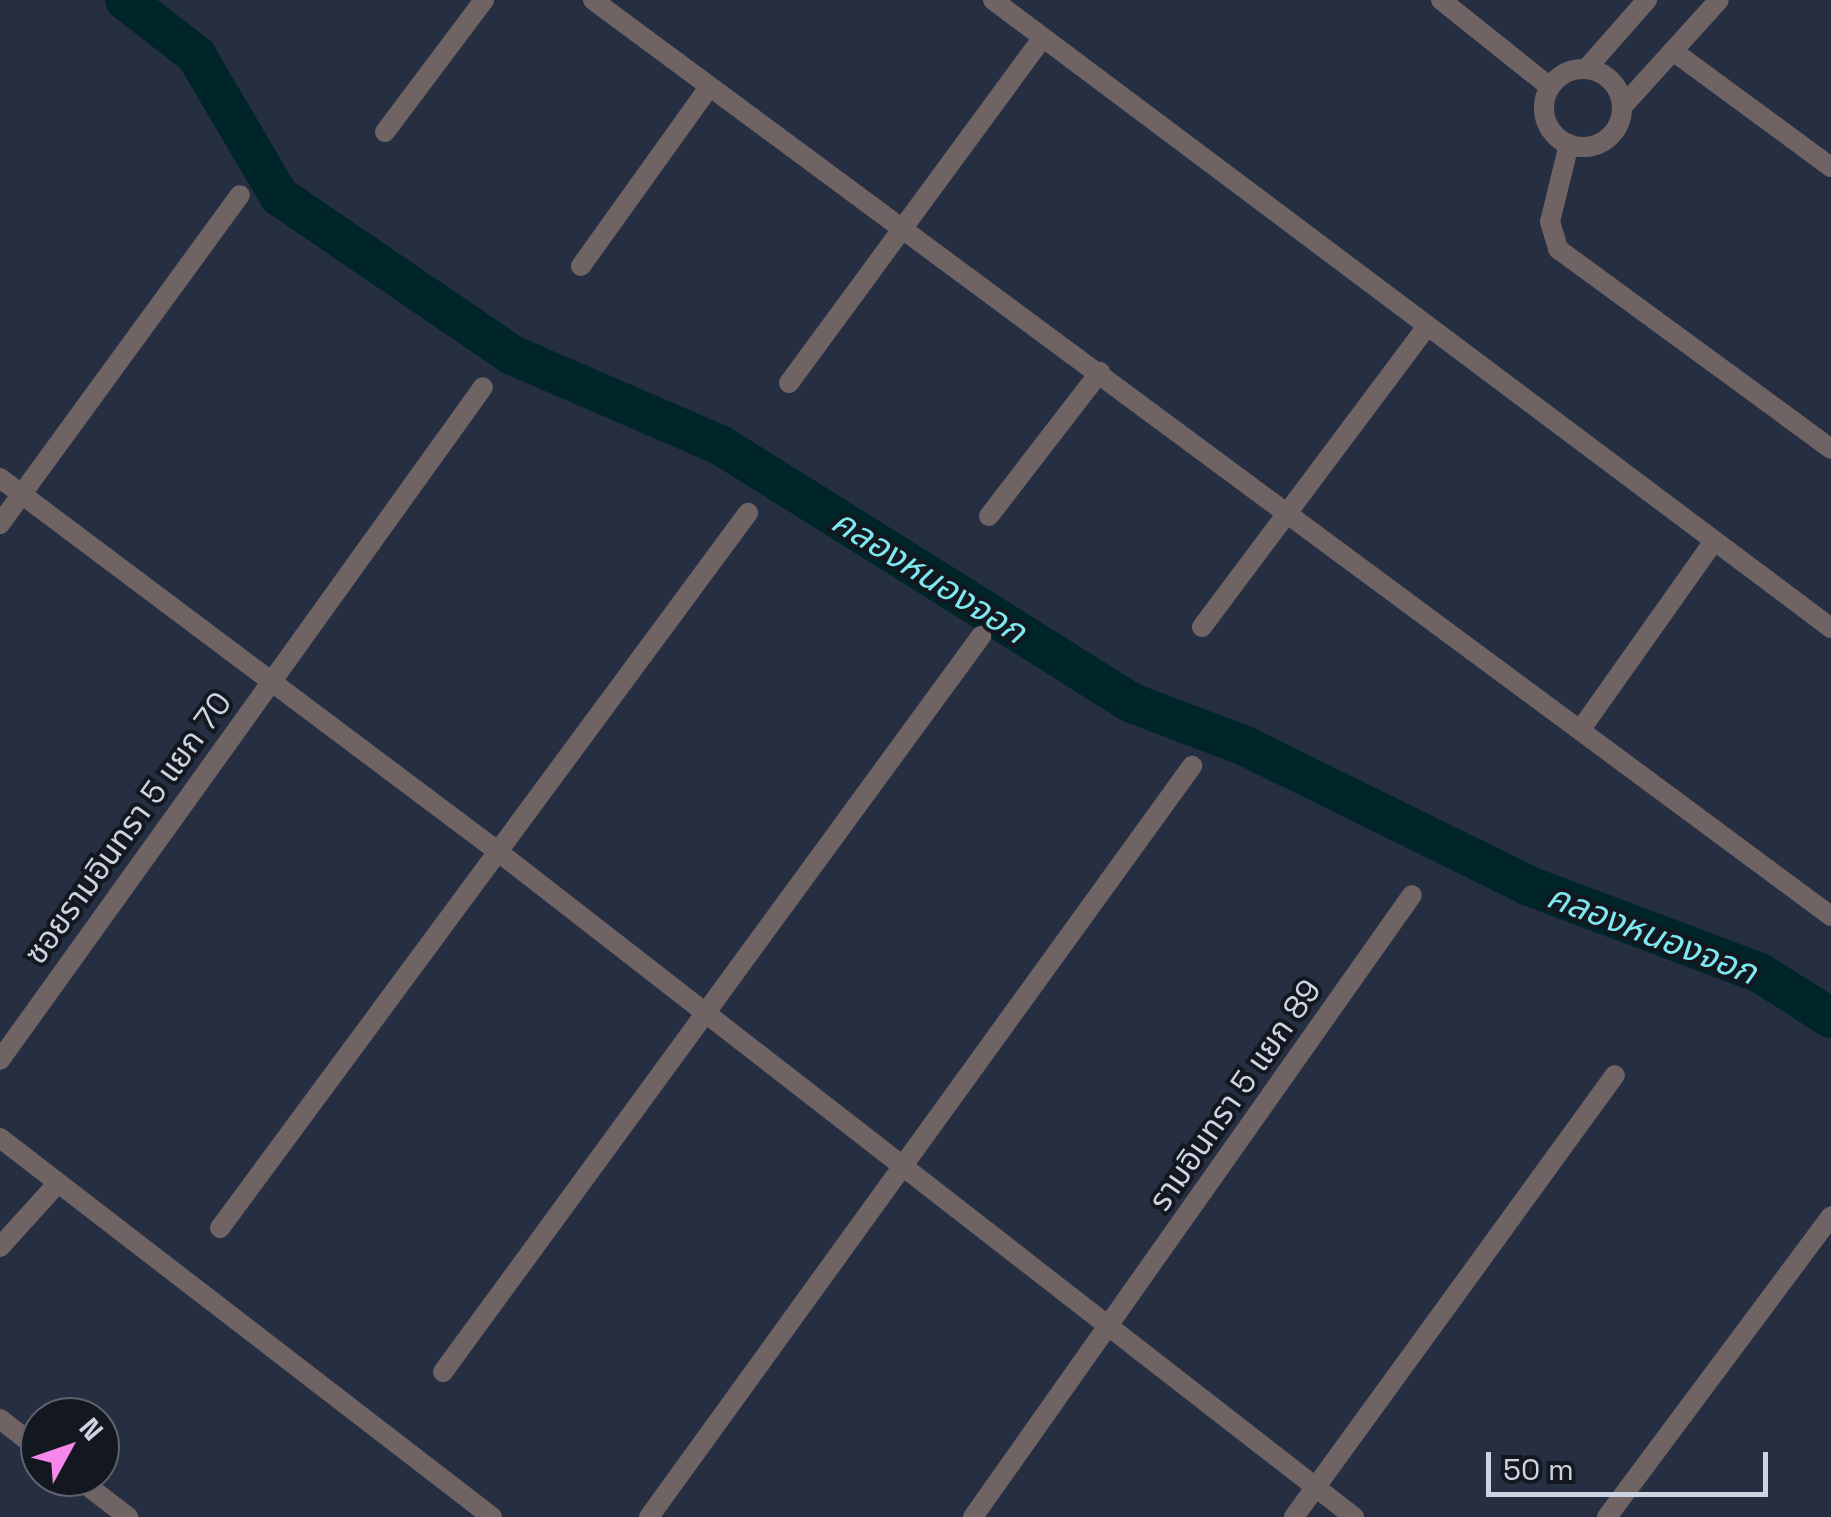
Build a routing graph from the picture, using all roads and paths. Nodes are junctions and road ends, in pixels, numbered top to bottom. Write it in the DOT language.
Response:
graph roads {
  1 [pos="484,0"];
  2 [pos="593,0"];
  3 [pos="993,0"];
  4 [pos="1441,0"];
  5 [pos="1647,0"];
  6 [pos="1719,0"];
  7 [pos="1042,38"];
  8 [pos="1677,54"];
  9 [pos="1588,68"];
  10 [pos="710,86"];
  11 [pos="1550,87"];
  12 [pos="1622,107"];
  13 [pos="385,132"];
  14 [pos="1569,144"];
  15 [pos="1831,167"];
  16 [pos="240,195"];
  17 [pos="904,227"];
  18 [pos="580,266"];
  19 [pos="1427,326"];
  20 [pos="1100,372"];
  21 [pos="790,383"];
  22 [pos="483,387"];
  23 [pos="1831,450"];
  24 [pos="0,478"];
  25 [pos="22,494"];
  26 [pos="1287,510"];
  27 [pos="748,513"];
  28 [pos="989,516"];
  29 [pos="0,524"];
  30 [pos="1714,541"];
  31 [pos="1202,626"];
  32 [pos="1831,628"];
  33 [pos="981,636"];
  34 [pos="271,681"];
  35 [pos="1581,730"];
  36 [pos="1192,766"];
  37 [pos="496,850"];
  38 [pos="1412,895"];
  39 [pos="1831,916"];
  40 [pos="702,1009"];
  41 [pos="0,1060"];
  42 [pos="1615,1075"];
  43 [pos="0,1138"];
  44 [pos="905,1171"];
  45 [pos="57,1184"];
  46 [pos="1831,1216"];
  47 [pos="220,1228"];
  48 [pos="0,1247"];
  49 [pos="1106,1329"];
  50 [pos="442,1372"];
  51 [pos="0,1419"];
  52 [pos="20,1434"];
  53 [pos="1315,1488"];
  54 [pos="102,1497"];
  55 [pos="128,1517"];
  56 [pos="492,1517"];
  57 [pos="649,1517"];
  58 [pos="973,1517"];
  59 [pos="1294,1517"];
  60 [pos="1354,1517"];
  61 [pos="1607,1517"];
  1 -- 13 [label="street"];
  2 -- 10 [label="street"];
  3 -- 7 [label="street"];
  4 -- 11 [label="street"];
  5 -- 9 [label="street"];
  6 -- 8 [label="street"];
  7 -- 17 [label="street"];
  7 -- 19 [label="street"];
  8 -- 12 [label="street"];
  8 -- 15 [label="street"];
  9 -- 11 [label="street"];
  9 -- 12 [label="street"];
  10 -- 17 [label="street"];
  10 -- 18 [label="street"];
  11 -- 14 [label="street"];
  12 -- 14 [label="street"];
  14 -- 23 [label="street"];
  16 -- 25 [label="street"];
  17 -- 20 [label="street"];
  17 -- 21 [label="street"];
  19 -- 26 [label="street"];
  19 -- 30 [label="street"];
  20 -- 26 [label="street"];
  20 -- 28 [label="street"];
  22 -- 34 [label="street, ซอยรามอินทรา 5 แยก 70"];
  24 -- 25 [label="street"];
  25 -- 29 [label="street"];
  25 -- 34 [label="street"];
  26 -- 31 [label="street"];
  26 -- 35 [label="street"];
  27 -- 37 [label="street"];
  30 -- 32 [label="street"];
  30 -- 35 [label="street"];
  33 -- 40 [label="street"];
  34 -- 37 [label="street"];
  34 -- 41 [label="street, ซอยรามอินทรา 5 แยก 70"];
  35 -- 39 [label="street"];
  36 -- 44 [label="street"];
  37 -- 40 [label="street"];
  37 -- 47 [label="street"];
  38 -- 49 [label="street, รามอินทรา 5 แยก 89"];
  40 -- 44 [label="street"];
  40 -- 50 [label="street"];
  42 -- 53 [label="street"];
  43 -- 45 [label="street"];
  44 -- 49 [label="street"];
  44 -- 57 [label="street"];
  45 -- 48 [label="street"];
  45 -- 56 [label="street"];
  46 -- 61 [label="street"];
  49 -- 53 [label="street"];
  49 -- 58 [label="street, รามอินทรา 5 แยก 89"];
  51 -- 52 [label="street"];
  53 -- 59 [label="street"];
  53 -- 60 [label="street"];
  54 -- 55 [label="street"];
}
